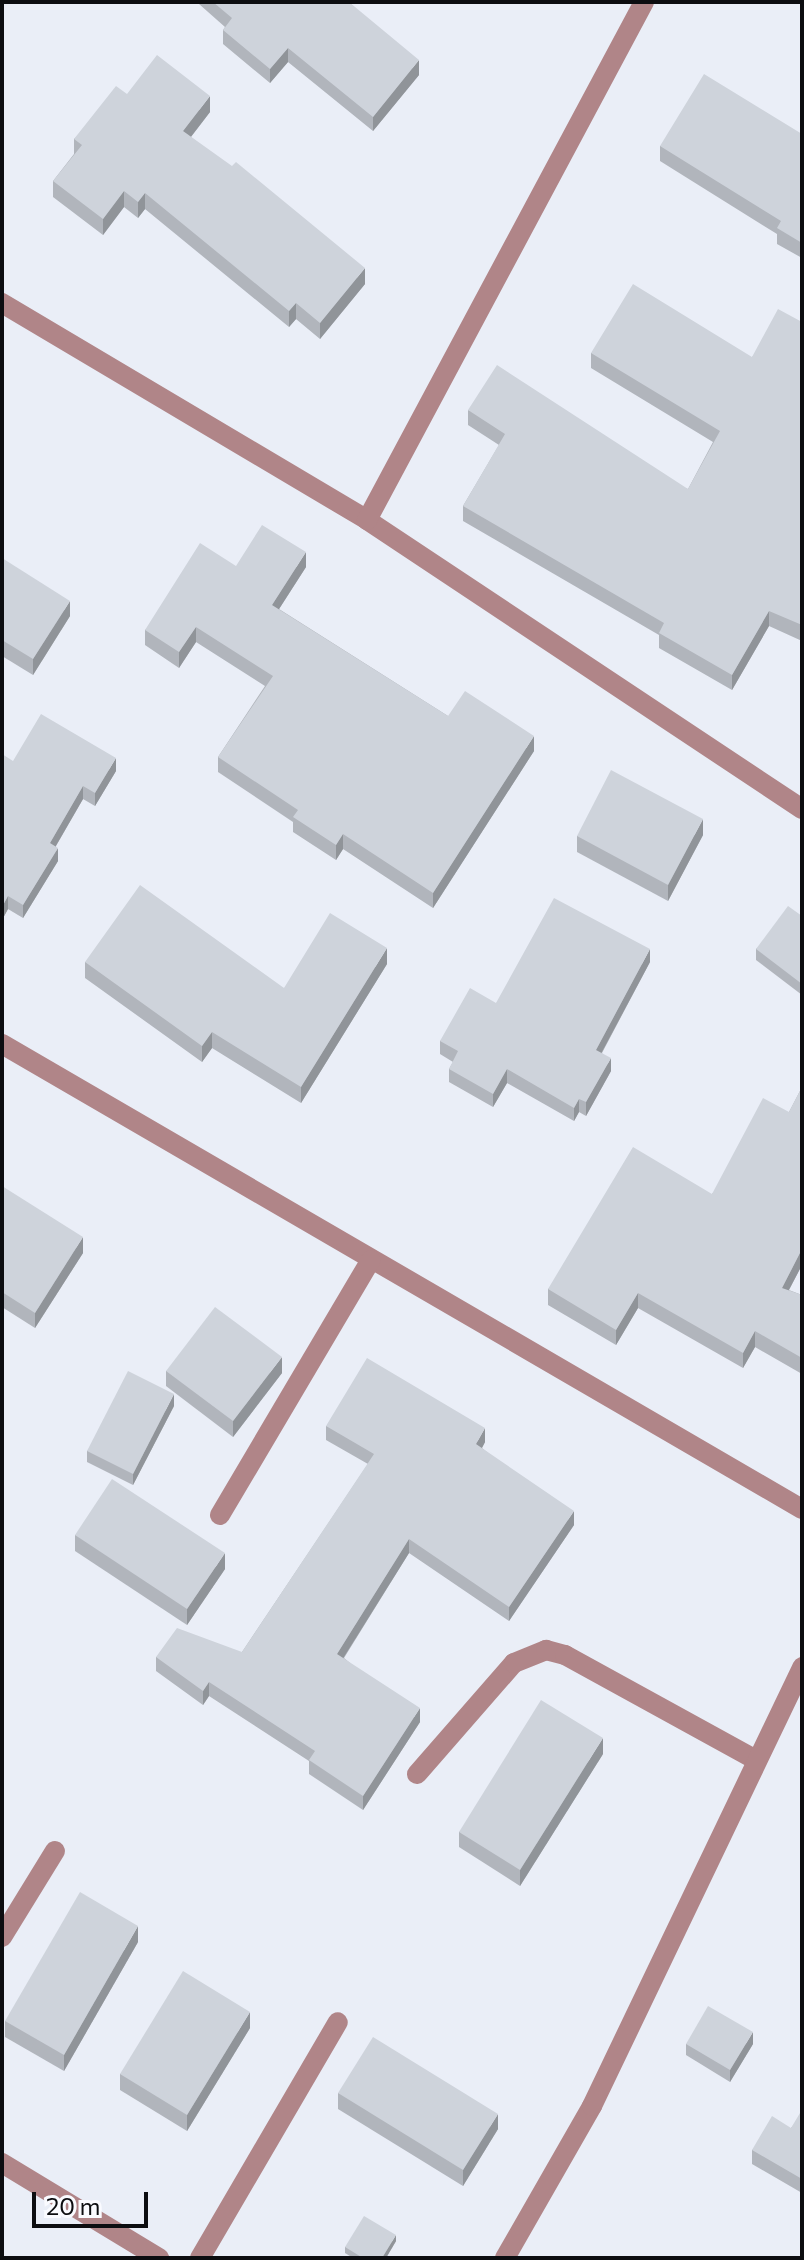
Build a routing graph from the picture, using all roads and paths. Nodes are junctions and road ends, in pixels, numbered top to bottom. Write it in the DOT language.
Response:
graph roads {
  1 [pos="644,2"];
  2 [pos="5,311"];
  3 [pos="367,520"];
  4 [pos="802,809"];
  5 [pos="2,1044"];
  6 [pos="371,1260"];
  7 [pos="802,1509"];
  8 [pos="220,1515"];
  9 [pos="802,1667"];
  10 [pos="754,1759"];
  11 [pos="417,1774"];
  12 [pos="55,1851"];
  13 [pos="2,1937"];
  14 [pos="338,2022"];
  15 [pos="2,2163"];
  16 [pos="159,2258"];
  17 [pos="200,2258"];
  18 [pos="505,2258"];
  1 -- 3 [label="street"];
  2 -- 3 [label="street"];
  3 -- 4 [label="street"];
  5 -- 6 [label="street"];
  6 -- 7 [label="street"];
  6 -- 8 [label="street"];
  9 -- 10 [label="street"];
  10 -- 11 [label="street"];
  10 -- 18 [label="street"];
  12 -- 13 [label="street"];
  14 -- 17 [label="street"];
  15 -- 16 [label="street"];
}
